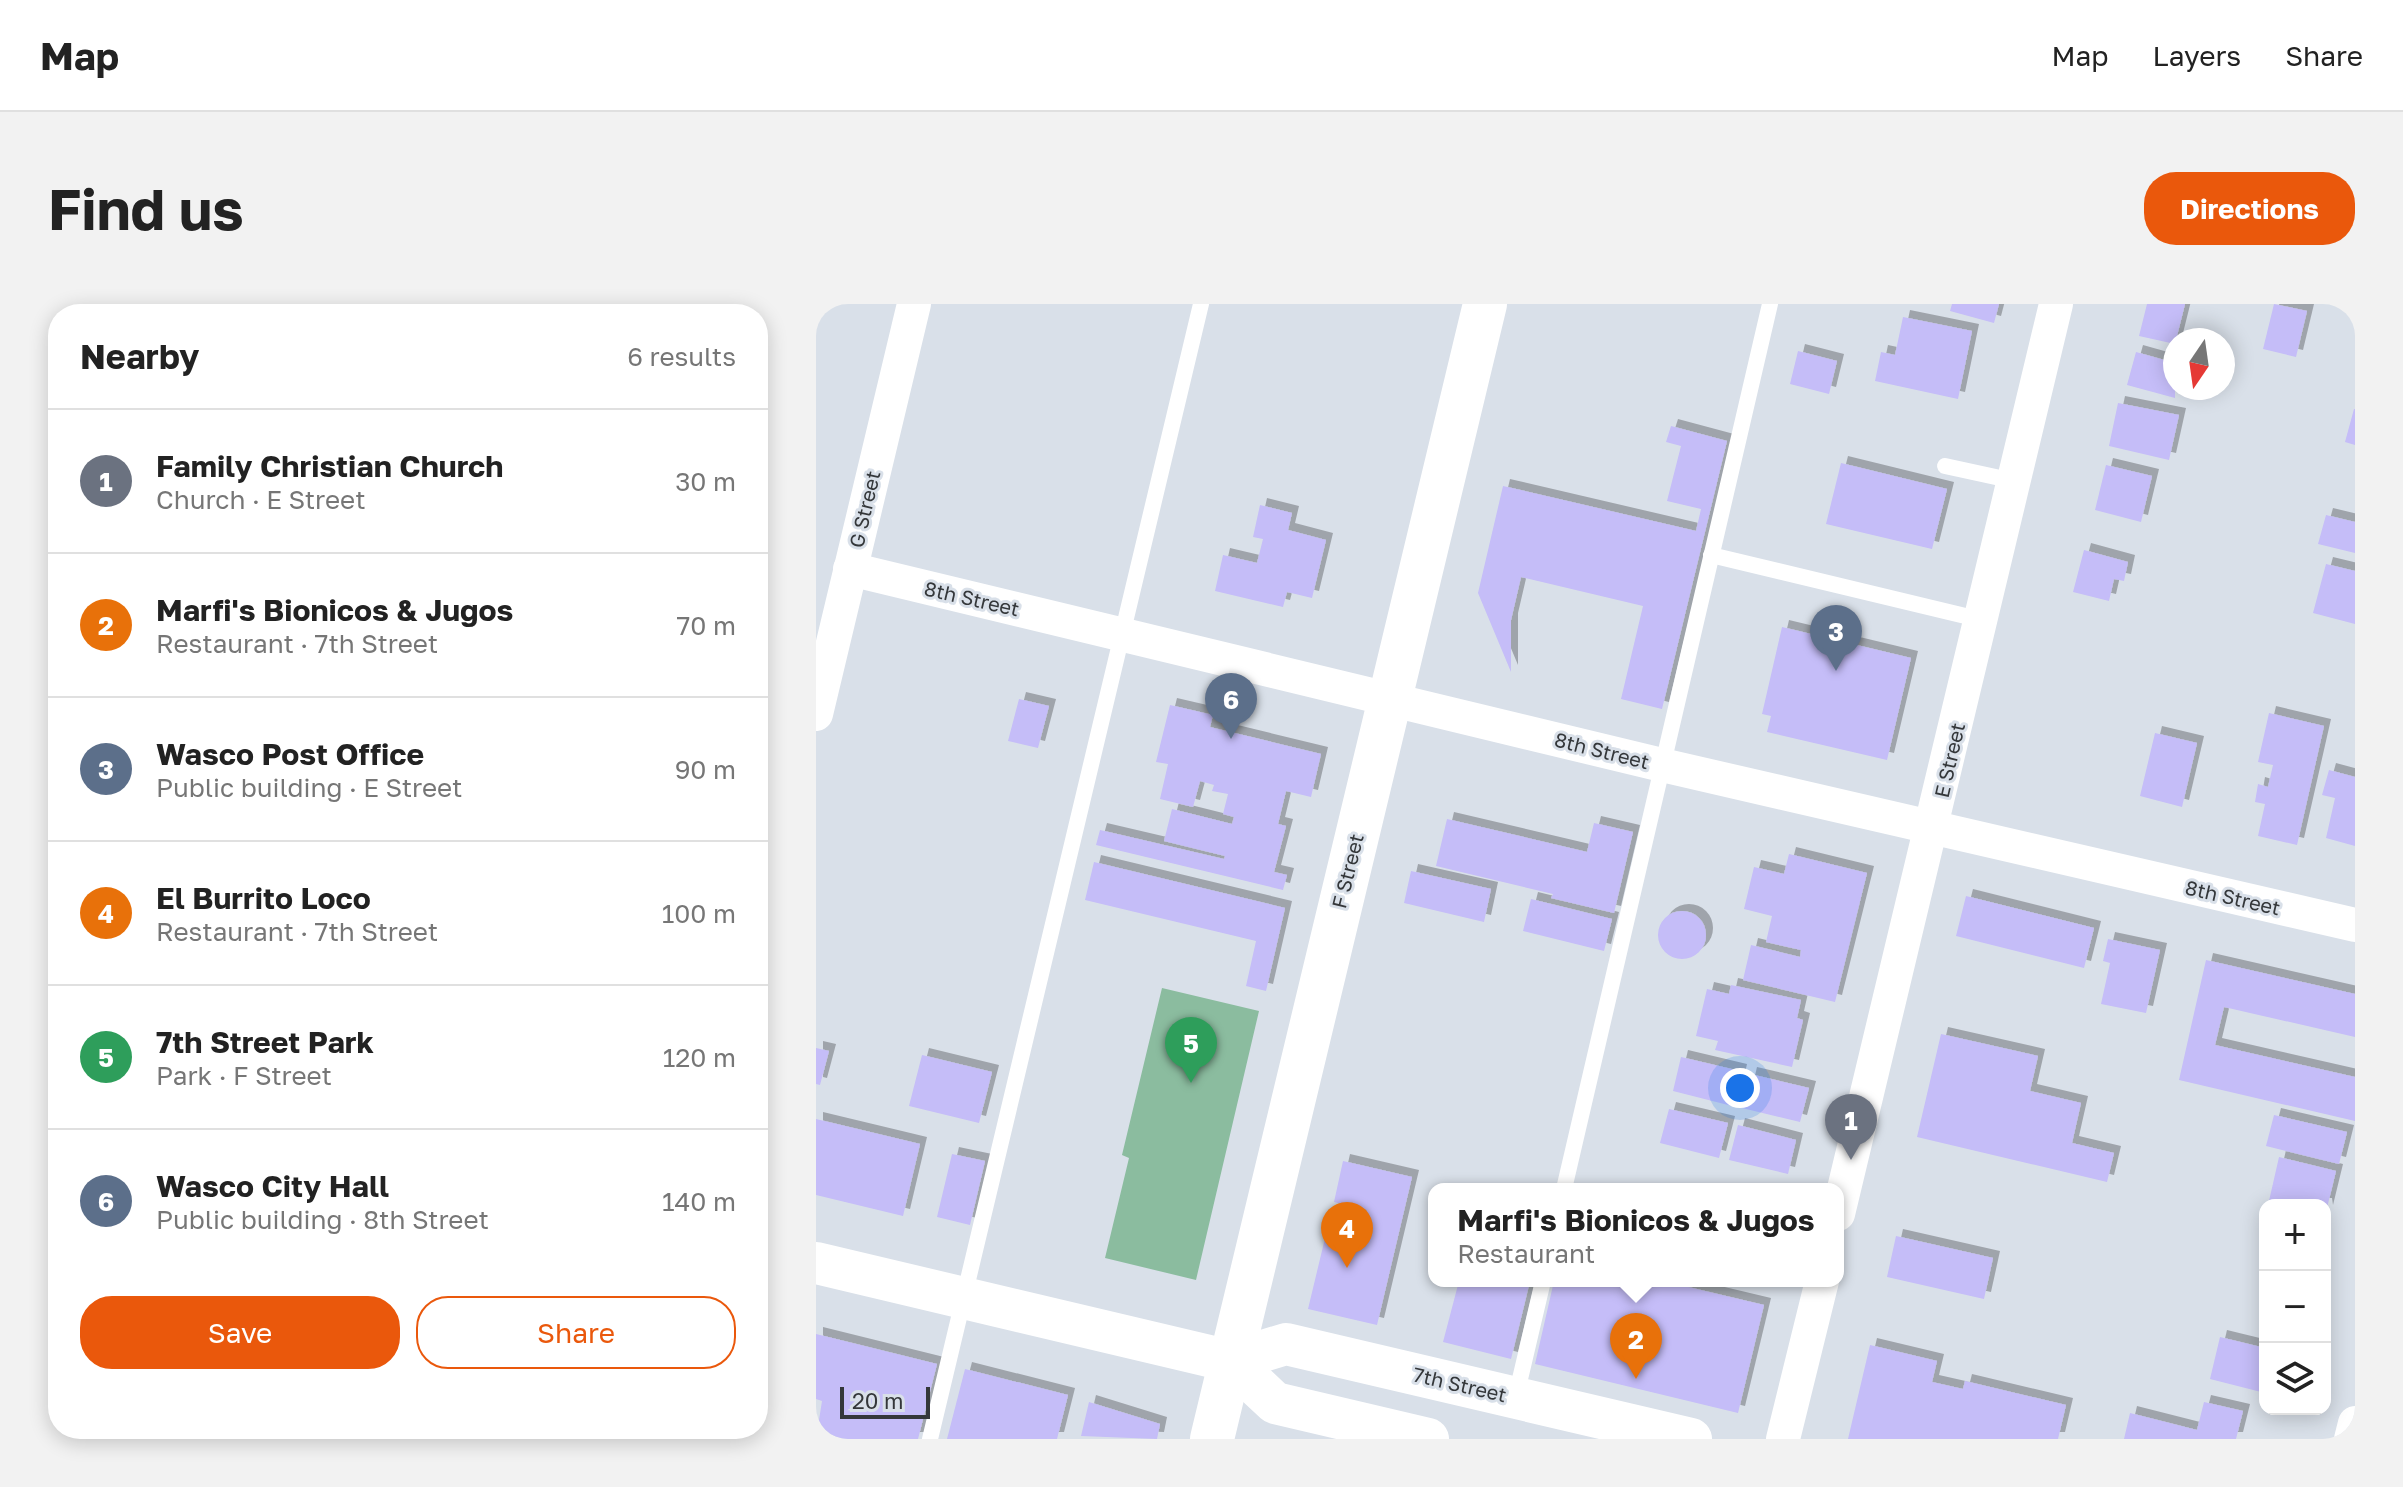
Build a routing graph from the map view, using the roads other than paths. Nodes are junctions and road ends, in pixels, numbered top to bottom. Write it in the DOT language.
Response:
graph roads {
  1 [pos="914,304"];
  2 [pos="1201,304"];
  3 [pos="1485,304"];
  4 [pos="1770,304"];
  5 [pos="2056,304"];
  6 [pos="1945,466"];
  7 [pos="2014,481"];
  8 [pos="1711,555"];
  9 [pos="850,569"];
  10 [pos="1982,620"];
  11 [pos="1122,634"];
  12 [pos="1392,698"];
  13 [pos="816,714"];
  14 [pos="1662,765"];
  15 [pos="1933,828"];
  16 [pos="2355,925"];
  17 [pos="1565,1183"];
  18 [pos="1844,1190"];
  19 [pos="816,1263"];
  20 [pos="1542,1287"];
  21 [pos="1821,1287"];
  22 [pos="964,1298"];
  23 [pos="1230,1361"];
  24 [pos="1516,1397"];
  25 [pos="2355,1423"];
  26 [pos="930,1439"];
  27 [pos="1212,1439"];
  28 [pos="1428,1439"];
  29 [pos="1691,1439"];
  30 [pos="1783,1439"];
  31 [pos="2351,1439"];
  1 -- 9 [label="street, G Street"];
  2 -- 11 [label="lane"];
  3 -- 12 [label="main road, F Street"];
  4 -- 8 [label="lane"];
  5 -- 7 [label="street, E Street"];
  6 -- 7 [label="lane"];
  7 -- 10 [label="street, E Street"];
  8 -- 10 [label="lane"];
  8 -- 14 [label="lane"];
  9 -- 11 [label="street, 8th Street"];
  9 -- 13 [label="street, G Street"];
  10 -- 15 [label="street, E Street"];
  11 -- 12 [label="street, 8th Street"];
  11 -- 22 [label="lane"];
  12 -- 14 [label="street, 8th Street"];
  12 -- 23 [label="main road, F Street"];
  14 -- 15 [label="street, 8th Street"];
  14 -- 17 [label="lane"];
  15 -- 16 [label="street, 8th Street"];
  15 -- 18 [label="street, E Street"];
  19 -- 22 [label="street"];
  20 -- 24 [label="lane"];
  21 -- 30 [label="street"];
  22 -- 23 [label="street"];
  22 -- 26 [label="lane"];
  23 -- 24 [label="street, 7th Street"];
  23 -- 27 [label="main road, F Street"];
  23 -- 28 [label="street"];
  24 -- 29 [label="street, 7th Street"];
  25 -- 31 [label="street"];
}
